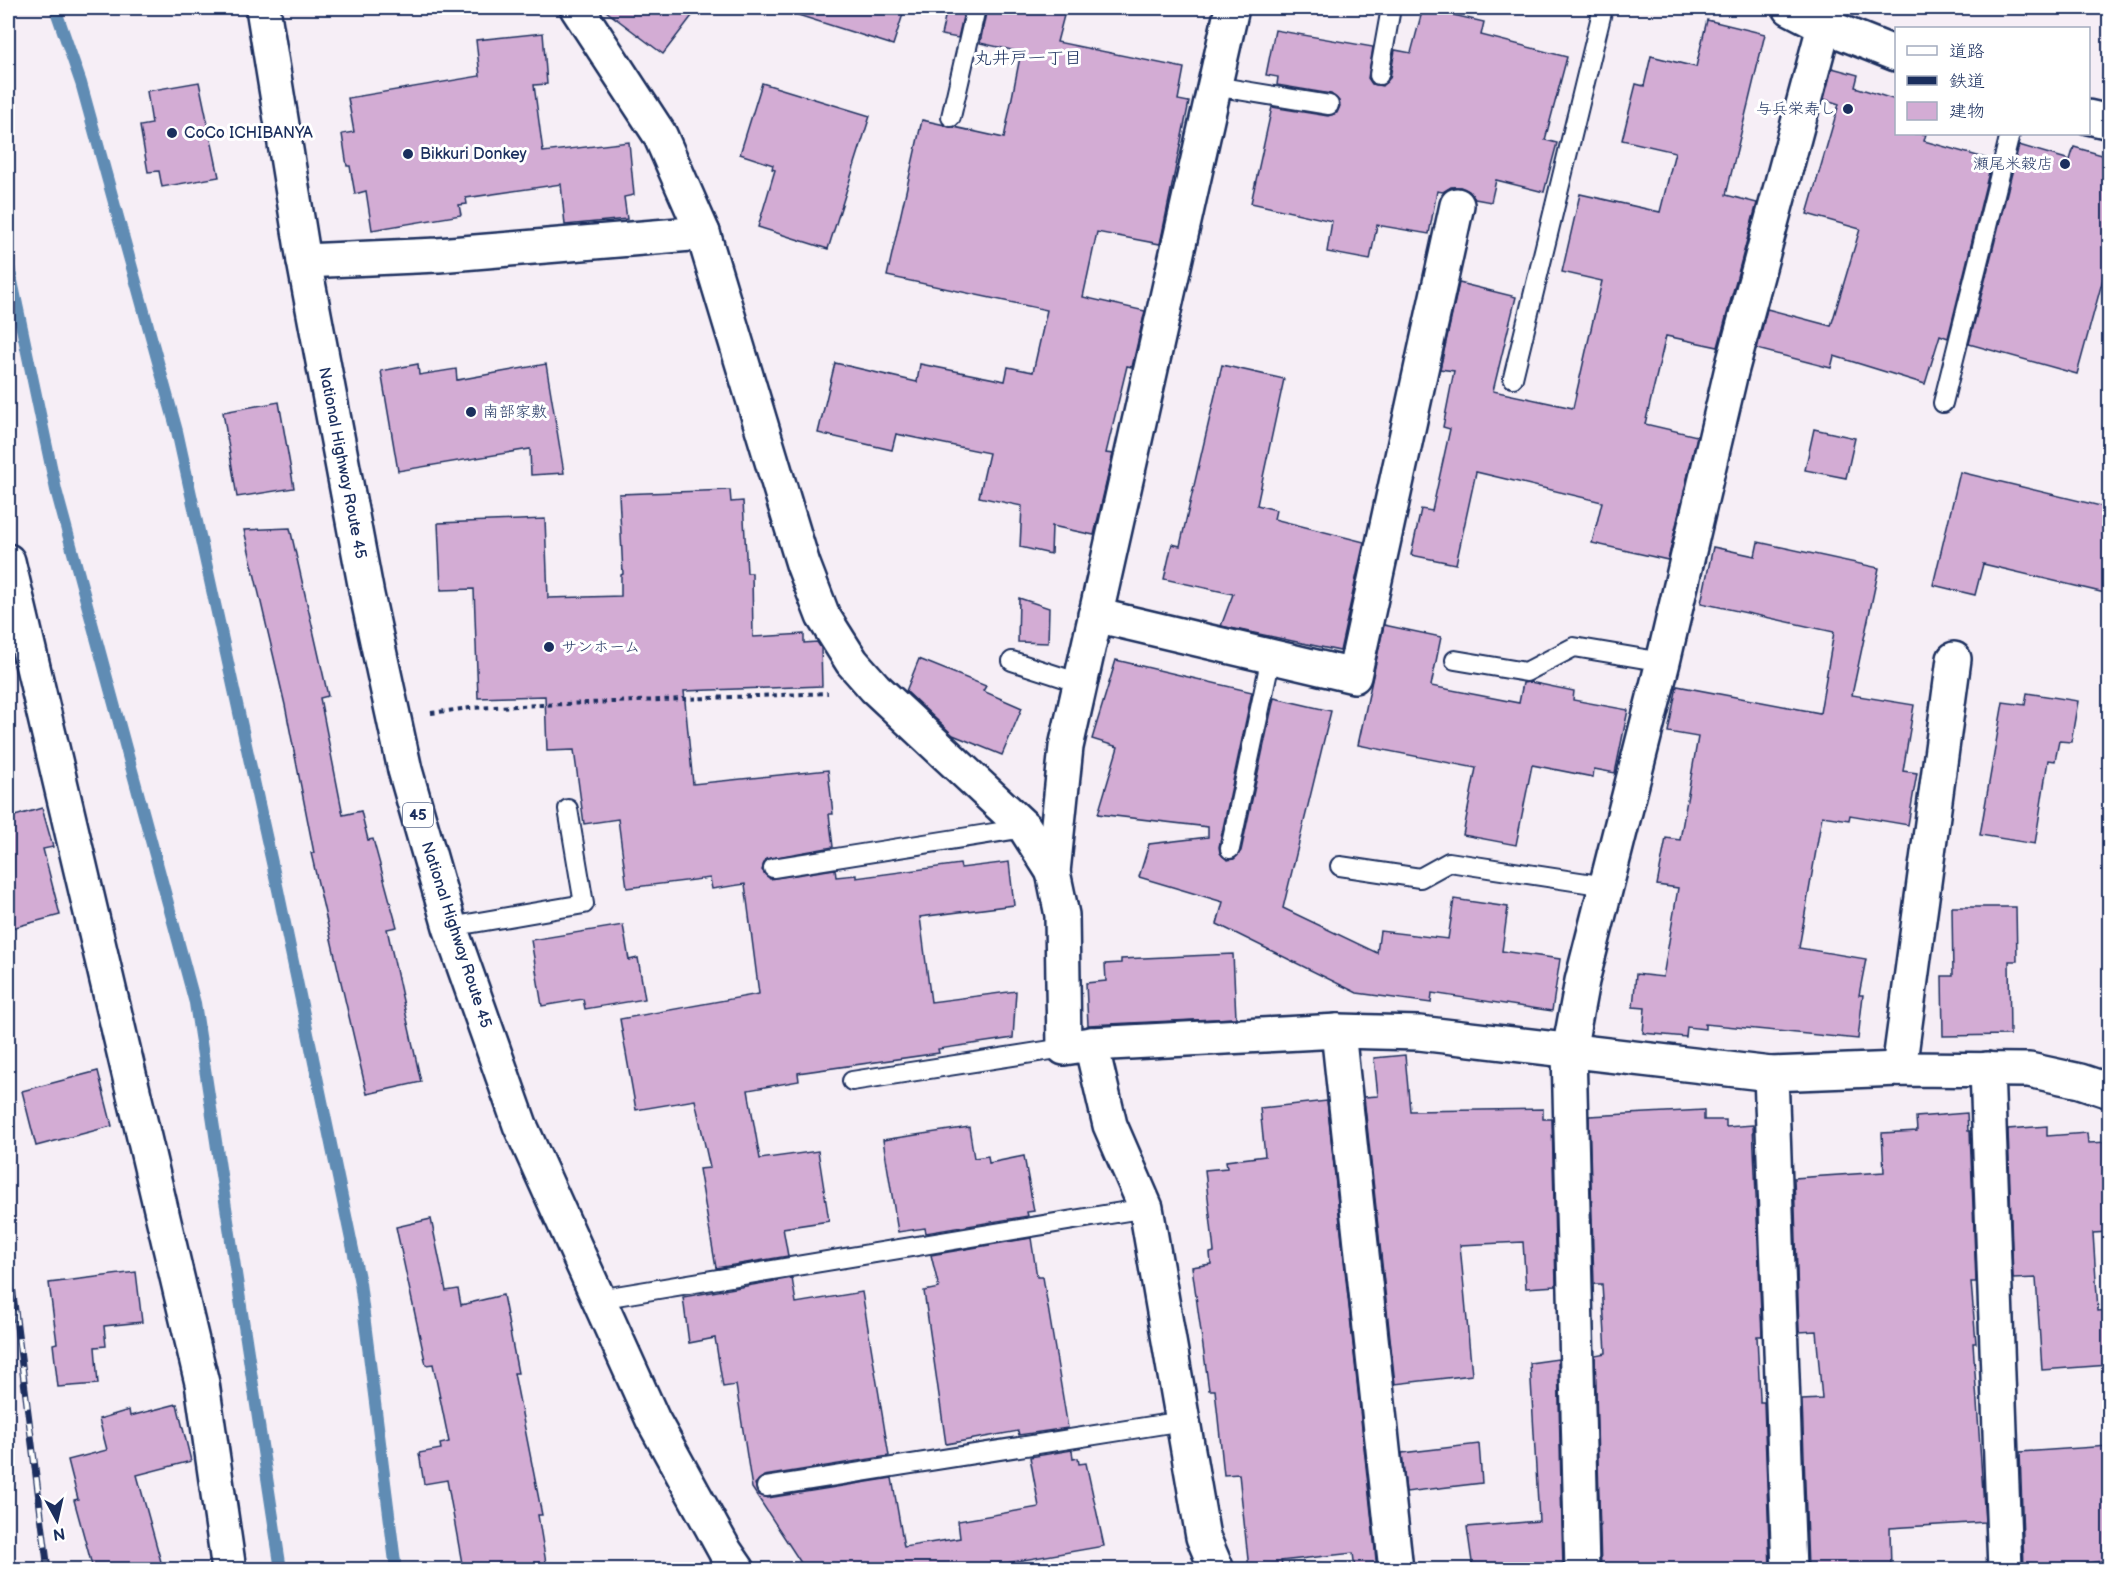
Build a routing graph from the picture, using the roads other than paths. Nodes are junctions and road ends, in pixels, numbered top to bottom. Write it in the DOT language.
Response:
graph roads {
  1 [pos="263,8"];
  2 [pos="577,8"];
  3 [pos="976,8"];
  4 [pos="1232,8"];
  5 [pos="1391,8"];
  6 [pos="1603,8"];
  7 [pos="1790,8"];
  8 [pos="1826,16"];
  9 [pos="1895,53"];
  10 [pos="1379,75"];
  11 [pos="1214,86"];
  12 [pos="1329,105"];
  13 [pos="951,117"];
  14 [pos="2090,117"];
  15 [pos="2109,122"];
  16 [pos="2010,135"];
  17 [pos="1457,204"];
  18 [pos="703,233"];
  19 [pos="304,261"];
  20 [pos="1513,378"];
  21 [pos="1943,403"];
  22 [pos="8,561"];
  23 [pos="1095,615"];
  24 [pos="1271,657"];
  25 [pos="1954,659"];
  26 [pos="1455,660"];
  27 [pos="1012,661"];
  28 [pos="1663,662"];
  29 [pos="1080,682"];
  30 [pos="568,809"];
  31 [pos="1024,828"];
  32 [pos="1230,849"];
  33 [pos="1340,866"];
  34 [pos="773,868"];
  35 [pos="1053,872"];
  36 [pos="1606,886"];
  37 [pos="450,927"];
  38 [pos="1338,1031"];
  39 [pos="1078,1046"];
  40 [pos="1569,1051"];
  41 [pos="1899,1069"];
  42 [pos="1987,1069"];
  43 [pos="2109,1069"];
  44 [pos="1771,1074"];
  45 [pos="852,1081"];
  46 [pos="2095,1086"];
  47 [pos="1146,1208"];
  48 [pos="598,1299"];
  49 [pos="1183,1421"];
  50 [pos="766,1487"];
  51 [pos="229,1569"];
  52 [pos="738,1569"];
  53 [pos="1217,1569"];
  54 [pos="1396,1569"];
  55 [pos="1582,1569"];
  56 [pos="1789,1569"];
  57 [pos="2005,1569"];
  1 -- 19 [label="main road, National Highway Route 45 / 45"];
  2 -- 18 [label="main road"];
  3 -- 13 [label="lane"];
  4 -- 11 [label="main road"];
  5 -- 10 [label="lane"];
  6 -- 20 [label="lane"];
  7 -- 8 [label="main road"];
  8 -- 9 [label="main road"];
  8 -- 28 [label="main road"];
  11 -- 12 [label="lane"];
  11 -- 23 [label="main road"];
  14 -- 15 [label="main road"];
  16 -- 21 [label="lane"];
  17 -- 24 [label="main road"];
  18 -- 19 [label="main road"];
  18 -- 31 [label="main road"];
  19 -- 37 [label="main road, National Highway Route 45 / 45"];
  22 -- 51 [label="main road"];
  23 -- 24 [label="main road"];
  23 -- 29 [label="main road"];
  24 -- 32 [label="lane"];
  25 -- 41 [label="main road"];
  26 -- 28 [label="lane"];
  27 -- 29 [label="lane"];
  28 -- 36 [label="main road"];
  29 -- 35 [label="main road"];
  30 -- 37 [label="lane"];
  31 -- 34 [label="lane"];
  31 -- 35 [label="main road"];
  33 -- 36 [label="lane"];
  35 -- 39 [label="main road"];
  36 -- 40 [label="main road"];
  37 -- 48 [label="main road, National Highway Route 45 / 45"];
  38 -- 39 [label="main road"];
  38 -- 40 [label="main road"];
  38 -- 54 [label="main road"];
  39 -- 45 [label="lane"];
  39 -- 47 [label="main road"];
  40 -- 44 [label="main road"];
  40 -- 55 [label="main road"];
  41 -- 42 [label="main road"];
  41 -- 44 [label="main road"];
  42 -- 46 [label="main road"];
  42 -- 57 [label="main road"];
  43 -- 46 [label="main road"];
  44 -- 56 [label="main road"];
  47 -- 48 [label="lane"];
  47 -- 49 [label="main road"];
  48 -- 52 [label="main road, National Highway Route 45 / 45"];
  49 -- 50 [label="lane"];
  49 -- 53 [label="main road"];
}
